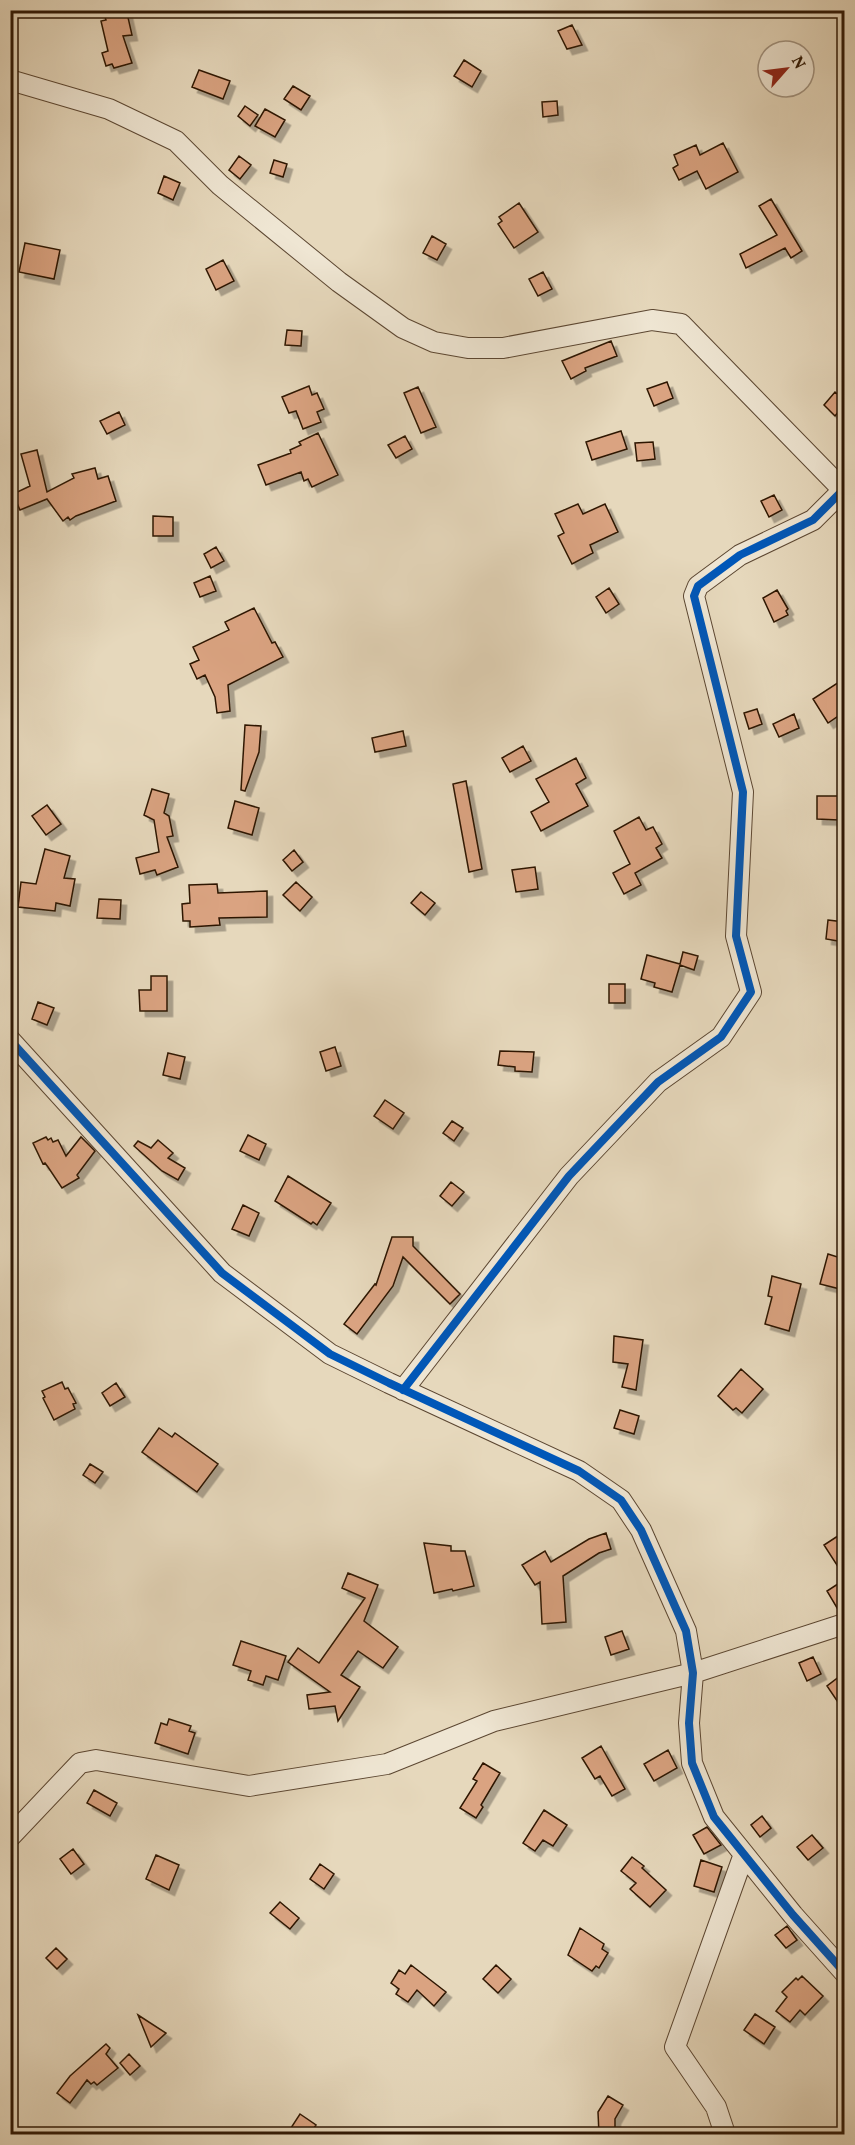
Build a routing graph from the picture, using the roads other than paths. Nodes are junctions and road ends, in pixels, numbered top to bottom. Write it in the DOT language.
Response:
graph roads {
  1 [pos="10,80"];
  2 [pos="844,490"];
  3 [pos="10,1040"];
  4 [pos="403,1390"];
  5 [pos="844,1624"];
  6 [pos="693,1673"];
  7 [pos="10,1837"];
  8 [pos="744,1854"];
  9 [pos="844,1972"];
  10 [pos="725,2134"];
  1 -- 2 [label="street"];
  2 -- 4 [label="street"];
  3 -- 4 [label="street"];
  4 -- 6 [label="street"];
  5 -- 6 [label="street"];
  6 -- 7 [label="street"];
  6 -- 8 [label="street"];
  8 -- 9 [label="street"];
  8 -- 10 [label="street"];
}
